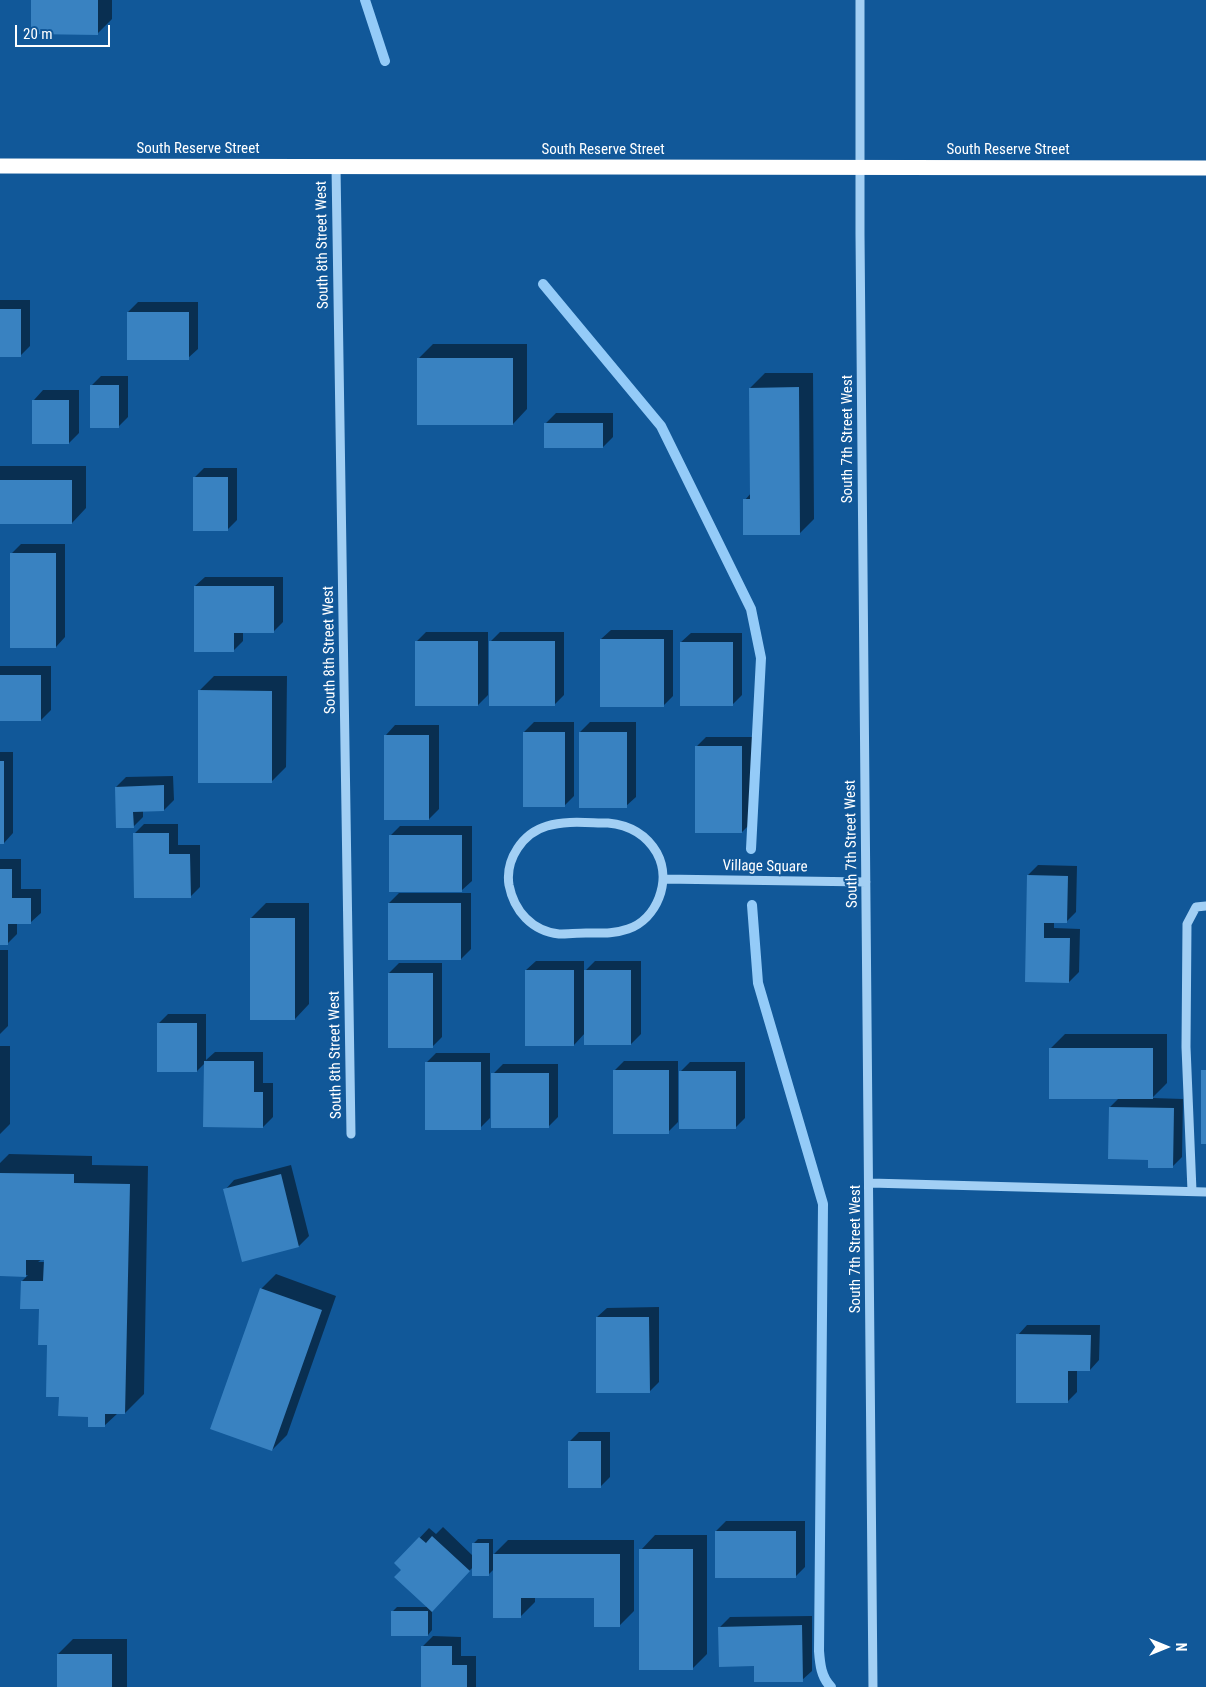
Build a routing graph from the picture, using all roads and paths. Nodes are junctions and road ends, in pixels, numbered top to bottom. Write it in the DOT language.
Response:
graph roads {
  1 [pos="860,0"];
  2 [pos="0,166"];
  3 [pos="336,166"];
  4 [pos="860,167"];
  5 [pos="1206,168"];
  6 [pos="663,879"];
  7 [pos="866,882"];
  8 [pos="1206,906"];
  9 [pos="352,1134"];
  10 [pos="870,1183"];
  11 [pos="1192,1191"];
  12 [pos="1206,1192"];
  13 [pos="873,1687"];
  1 -- 4 [label="street, South 7th Street West"];
  2 -- 3 [label="highway, South Reserve Street"];
  3 -- 4 [label="highway, South Reserve Street"];
  3 -- 9 [label="street, South 8th Street West"];
  4 -- 5 [label="highway, South Reserve Street"];
  4 -- 7 [label="street, South 7th Street West"];
  6 -- 6 [label="street"];
  6 -- 7 [label="street, Village Square"];
  7 -- 10 [label="street, South 7th Street West"];
  8 -- 11 [label="street"];
  10 -- 11 [label="street"];
  10 -- 13 [label="street, South 7th Street West"];
  11 -- 12 [label="street"];
}
